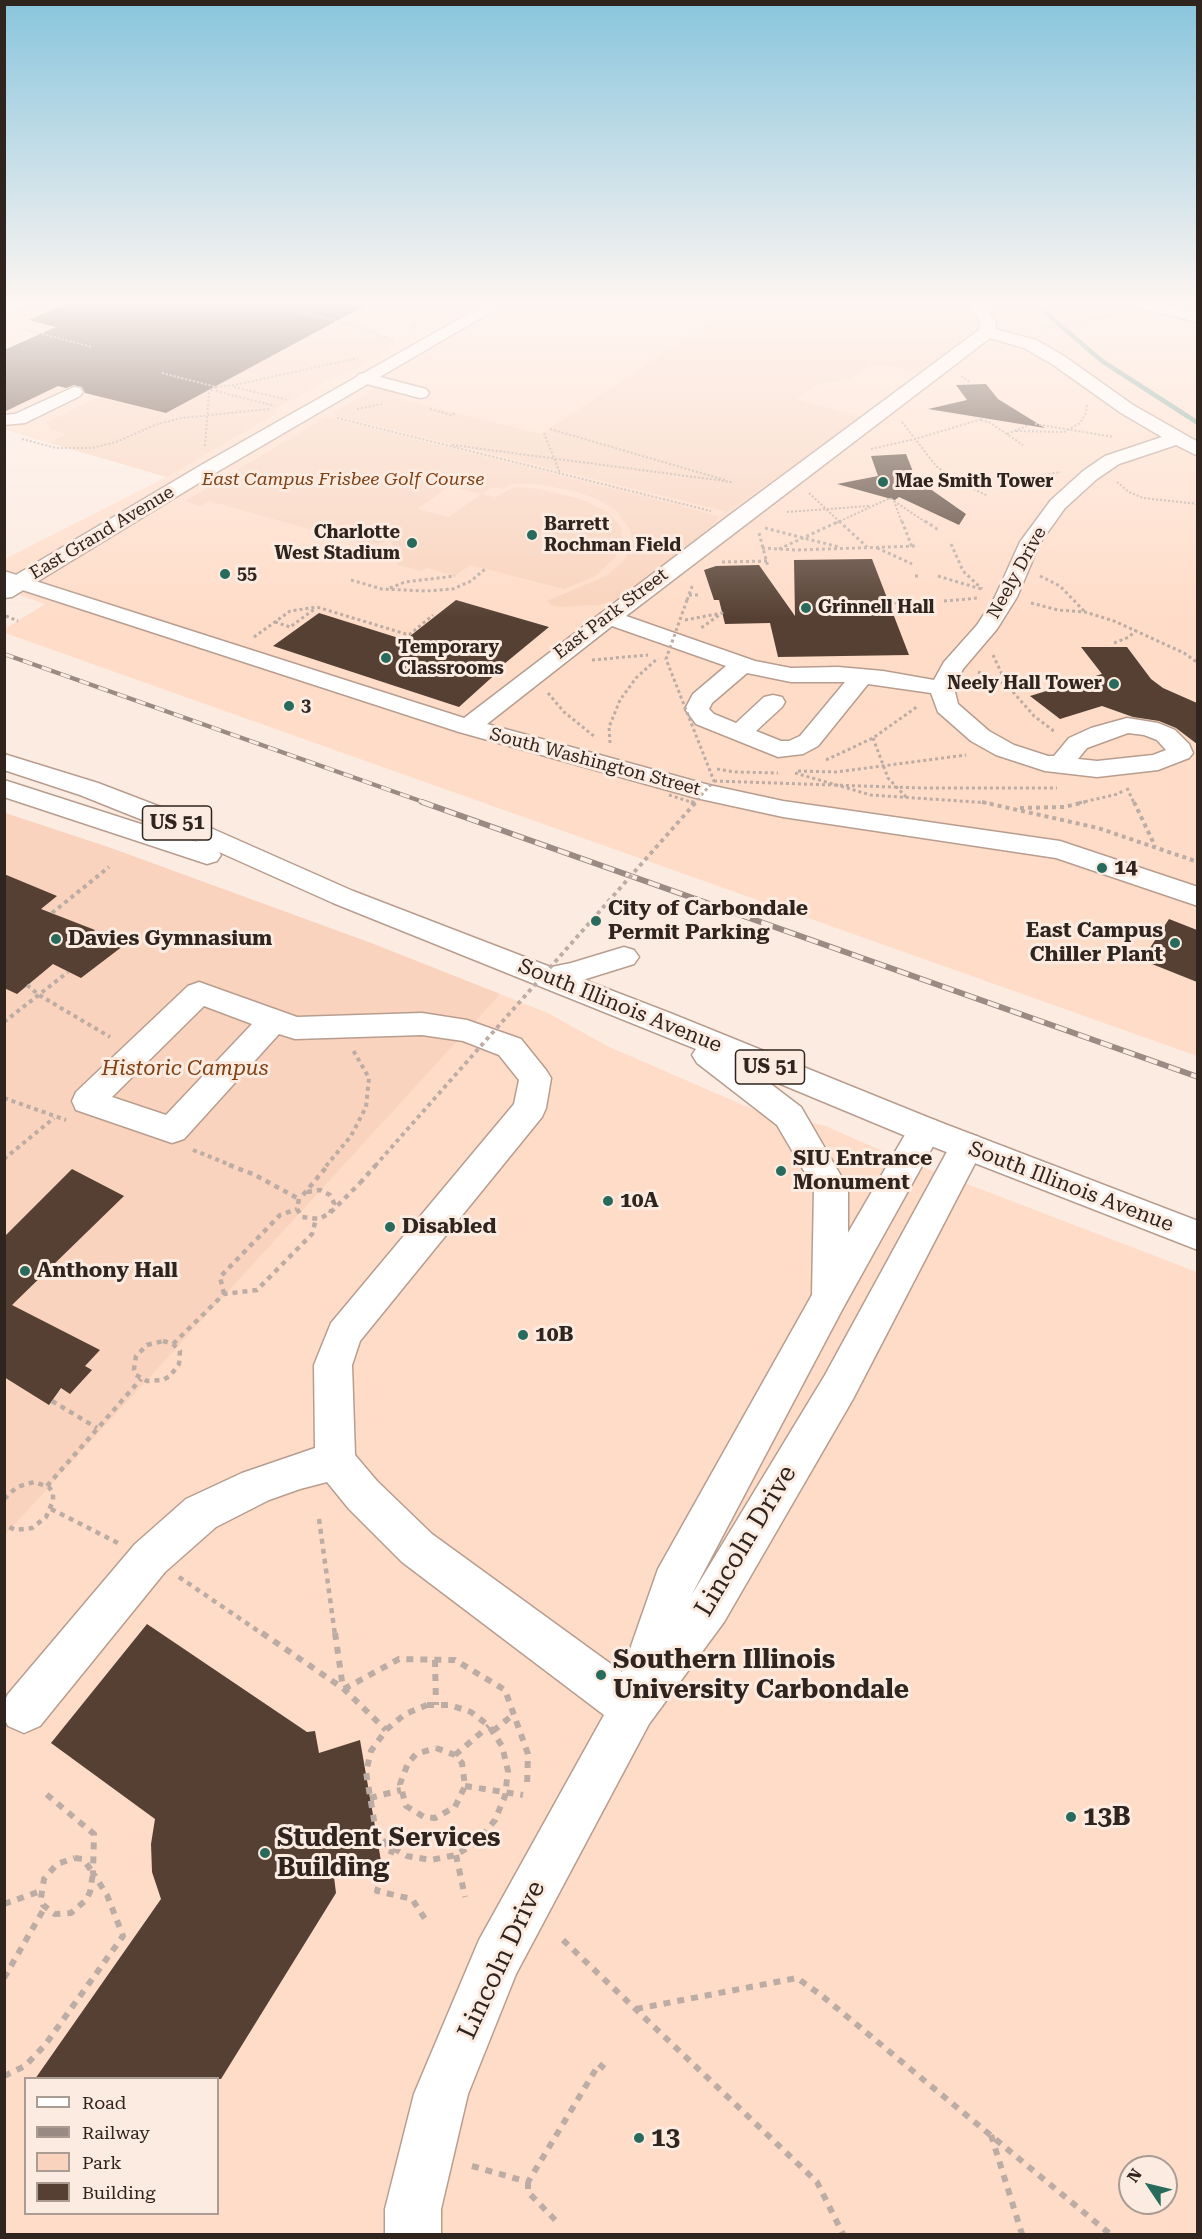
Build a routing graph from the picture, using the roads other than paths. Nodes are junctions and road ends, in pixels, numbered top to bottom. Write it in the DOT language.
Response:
graph roads {
  1 [pos="38,409"];
  2 [pos="311,409"];
  3 [pos="875,409"];
  4 [pos="1128,409"];
  5 [pos="4,420"];
  6 [pos="1175,439"];
  7 [pos="1197,450"];
  8 [pos="10,584"];
  9 [pos="608,617"];
  10 [pos="742,664"];
  11 [pos="862,676"];
  12 [pos="942,688"];
  13 [pos="773,702"];
  14 [pos="468,727"];
  15 [pos="740,733"];
  16 [pos="4,762"];
  17 [pos="1061,764"];
  18 [pos="4,788"];
  19 [pos="343,897"];
  20 [pos="1197,897"];
  21 [pos="624,957"];
  22 [pos="548,977"];
  23 [pos="273,1021"];
  24 [pos="659,1021"];
  25 [pos="925,1130"];
  26 [pos="967,1146"];
  27 [pos="1197,1236"];
  28 [pos="830,1297"];
  29 [pos="335,1462"];
  30 [pos="633,1708"];
  31 [pos="24,1710"];
  32 [pos="413,2235"];
  1 -- 5 [label="main road"];
  2 -- 8 [label="main road, East Grand Avenue"];
  3 -- 9 [label="main road, East Park Street"];
  4 -- 6 [label="main road"];
  6 -- 7 [label="main road"];
  6 -- 12 [label="main road, Neely Drive"];
  8 -- 14 [label="main road, South Washington Street"];
  9 -- 10 [label="main road"];
  9 -- 14 [label="main road, East Park Street"];
  10 -- 11 [label="main road"];
  10 -- 15 [label="main road"];
  11 -- 12 [label="main road"];
  11 -- 15 [label="main road"];
  12 -- 17 [label="main road"];
  13 -- 15 [label="main road"];
  14 -- 20 [label="main road, South Washington Street"];
  16 -- 19 [label="main road, South Illinois Avenue / US 51"];
  18 -- 19 [label="main road, South Illinois Avenue / US 51"];
  19 -- 22 [label="main road, South Illinois Avenue / US 51"];
  21 -- 22 [label="main road"];
  22 -- 24 [label="main road, South Illinois Avenue / US 51"];
  23 -- 23 [label="main road"];
  23 -- 29 [label="main road"];
  24 -- 25 [label="main road, South Illinois Avenue / US 51"];
  24 -- 28 [label="main road"];
  25 -- 26 [label="main road, South Illinois Avenue / US 51"];
  25 -- 28 [label="main road, Lincoln Drive"];
  26 -- 27 [label="main road, South Illinois Avenue / US 51"];
  26 -- 30 [label="main road, Lincoln Drive"];
  28 -- 30 [label="main road, Lincoln Drive"];
  29 -- 30 [label="main road"];
  29 -- 31 [label="main road"];
  30 -- 32 [label="main road, Lincoln Drive"];
}
